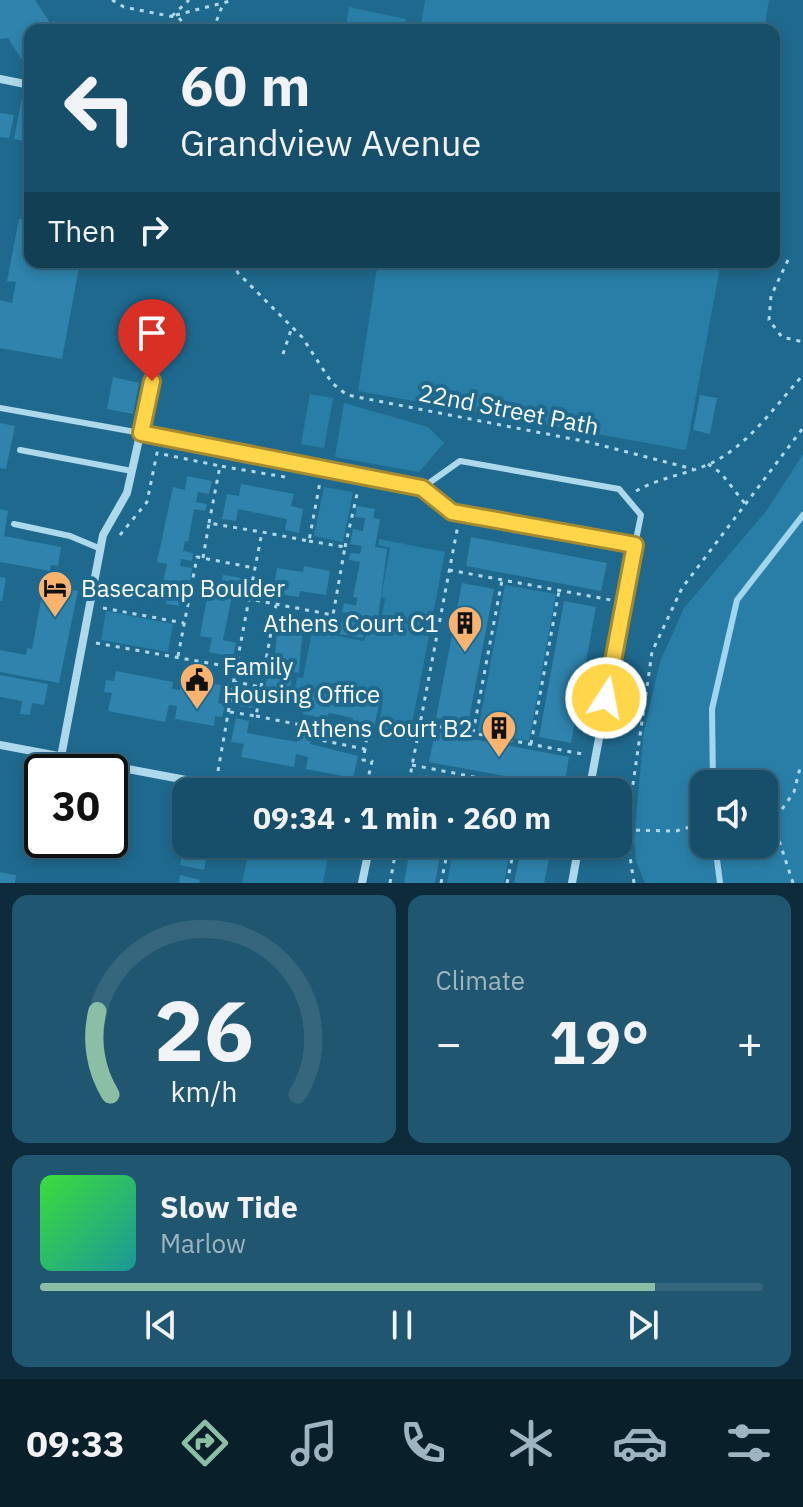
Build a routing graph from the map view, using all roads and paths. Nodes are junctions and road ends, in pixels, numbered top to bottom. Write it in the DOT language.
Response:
graph roads {
  1 [pos="112,0"];
  2 [pos="189,0"];
  3 [pos="234,0"];
  4 [pos="223,3"];
  5 [pos="172,16"];
  6 [pos="184,24"];
  7 [pos="215,24"];
  8 [pos="0,79"];
  9 [pos="24,84"];
  10 [pos="788,260"];
  11 [pos="235,268"];
  12 [pos="292,327"];
  13 [pos="803,342"];
  14 [pos="283,354"];
  15 [pos="803,375"];
  16 [pos="152,381"];
  17 [pos="0,408"];
  18 [pos="803,428"];
  19 [pos="141,433"];
  20 [pos="20,450"];
  21 [pos="708,464"];
  22 [pos="220,466"];
  23 [pos="693,469"];
  24 [pos="132,471"];
  25 [pos="291,478"];
  26 [pos="306,480"];
  27 [pos="320,482"];
  28 [pos="332,485"];
  29 [pos="422,488"];
  30 [pos="369,492"];
  31 [pos="625,497"];
  32 [pos="746,505"];
  33 [pos="462,513"];
  34 [pos="450,522"];
  35 [pos="209,523"];
  36 [pos="14,524"];
  37 [pos="458,525"];
  38 [pos="262,532"];
  39 [pos="118,538"];
  40 [pos="309,541"];
  41 [pos="635,545"];
  42 [pos="345,547"];
  43 [pos="101,549"];
  44 [pos="203,558"];
  45 [pos="255,568"];
  46 [pos="449,570"];
  47 [pos="502,580"];
  48 [pos="615,590"];
  49 [pos="559,591"];
  50 [pos="106,594"];
  51 [pos="249,599"];
  52 [pos="276,605"];
  53 [pos="103,608"];
  54 [pos="101,620"];
  55 [pos="184,623"];
  56 [pos="98,631"];
  57 [pos="178,657"];
  58 [pos="236,668"];
  59 [pos="235,682"];
  60 [pos="261,687"];
  61 [pos="230,712"];
  62 [pos="256,716"];
  63 [pos="420,723"];
  64 [pos="321,729"];
  65 [pos="368,731"];
  66 [pos="473,733"];
  67 [pos="417,740"];
  68 [pos="531,744"];
  69 [pos="0,745"];
  70 [pos="365,749"];
  71 [pos="46,754"];
  72 [pos="62,754"];
  73 [pos="801,764"];
  74 [pos="412,765"];
  75 [pos="582,767"];
  76 [pos="204,768"];
  77 [pos="128,769"];
  78 [pos="463,775"];
  79 [pos="250,777"];
  80 [pos="174,778"];
  81 [pos="255,778"];
  82 [pos="368,778"];
  83 [pos="410,778"];
  84 [pos="462,778"];
  85 [pos="475,778"];
  86 [pos="592,778"];
  87 [pos="632,788"];
  88 [pos="690,827"];
  89 [pos="632,830"];
  90 [pos="367,858"];
  91 [pos="394,858"];
  92 [pos="446,858"];
  93 [pos="512,858"];
  94 [pos="576,858"];
  95 [pos="630,858"];
  96 [pos="362,883"];
  97 [pos="390,883"];
  98 [pos="441,883"];
  99 [pos="507,883"];
  100 [pos="572,883"];
  101 [pos="634,883"];
  102 [pos="793,883"];
  1 -- 5 [label="path"];
  2 -- 5 [label="path"];
  3 -- 4 [label="path"];
  4 -- 5 [label="path"];
  4 -- 7 [label="path"];
  5 -- 6 [label="path"];
  8 -- 9 [label="street"];
  10 -- 13 [label="path"];
  11 -- 12 [label="path, 22nd Street Path"];
  12 -- 14 [label="path"];
  12 -- 23 [label="path, 22nd Street Path"];
  15 -- 21 [label="path"];
  16 -- 19 [label="street"];
  17 -- 19 [label="lane"];
  18 -- 32 [label="path"];
  19 -- 24 [label="street"];
  19 -- 29 [label="street"];
  20 -- 24 [label="lane"];
  21 -- 23 [label="path"];
  21 -- 32 [label="path"];
  22 -- 25 [label="path"];
  22 -- 35 [label="path"];
  22 -- 39 [label="path"];
  23 -- 31 [label="path"];
  24 -- 43 [label="street"];
  26 -- 27 [label="path"];
  27 -- 28 [label="path"];
  27 -- 40 [label="path"];
  29 -- 31 [label="lane"];
  29 -- 33 [label="street"];
  30 -- 42 [label="path"];
  31 -- 41 [label="lane"];
  32 -- 87 [label="path"];
  33 -- 37 [label="path"];
  33 -- 41 [label="street"];
  34 -- 37 [label="path"];
  35 -- 38 [label="path"];
  35 -- 44 [label="path"];
  36 -- 43 [label="lane"];
  37 -- 46 [label="path"];
  38 -- 40 [label="path"];
  38 -- 45 [label="path"];
  40 -- 42 [label="path"];
  41 -- 86 [label="street"];
  42 -- 52 [label="path"];
  43 -- 72 [label="street"];
  44 -- 45 [label="path"];
  44 -- 55 [label="path"];
  45 -- 51 [label="path"];
  46 -- 47 [label="path"];
  46 -- 63 [label="path"];
  47 -- 49 [label="path"];
  47 -- 66 [label="path"];
  48 -- 49 [label="path"];
  49 -- 68 [label="path"];
  50 -- 53 [label="path"];
  51 -- 52 [label="path"];
  51 -- 58 [label="path"];
  52 -- 60 [label="path"];
  53 -- 54 [label="path"];
  53 -- 55 [label="path"];
  55 -- 57 [label="path"];
  56 -- 57 [label="path"];
  57 -- 58 [label="path"];
  58 -- 59 [label="path"];
  59 -- 60 [label="path"];
  59 -- 61 [label="path"];
  60 -- 62 [label="path"];
  61 -- 62 [label="path"];
  61 -- 76 [label="path"];
  62 -- 64 [label="path"];
  63 -- 66 [label="path"];
  63 -- 67 [label="path"];
  64 -- 65 [label="path"];
  64 -- 70 [label="path"];
  65 -- 67 [label="path"];
  65 -- 70 [label="path"];
  66 -- 68 [label="path"];
  67 -- 74 [label="path"];
  68 -- 75 [label="path"];
  69 -- 71 [label="street"];
  70 -- 82 [label="path"];
  73 -- 102 [label="path"];
  74 -- 78 [label="path"];
  74 -- 83 [label="path"];
  77 -- 80 [label="street"];
  78 -- 84 [label="path"];
  78 -- 85 [label="path"];
  79 -- 81 [label="path"];
  88 -- 89 [label="path"];
  90 -- 96 [label="street"];
  91 -- 97 [label="path"];
  92 -- 98 [label="path"];
  93 -- 99 [label="path"];
  94 -- 100 [label="street"];
  95 -- 101 [label="path"];
}
